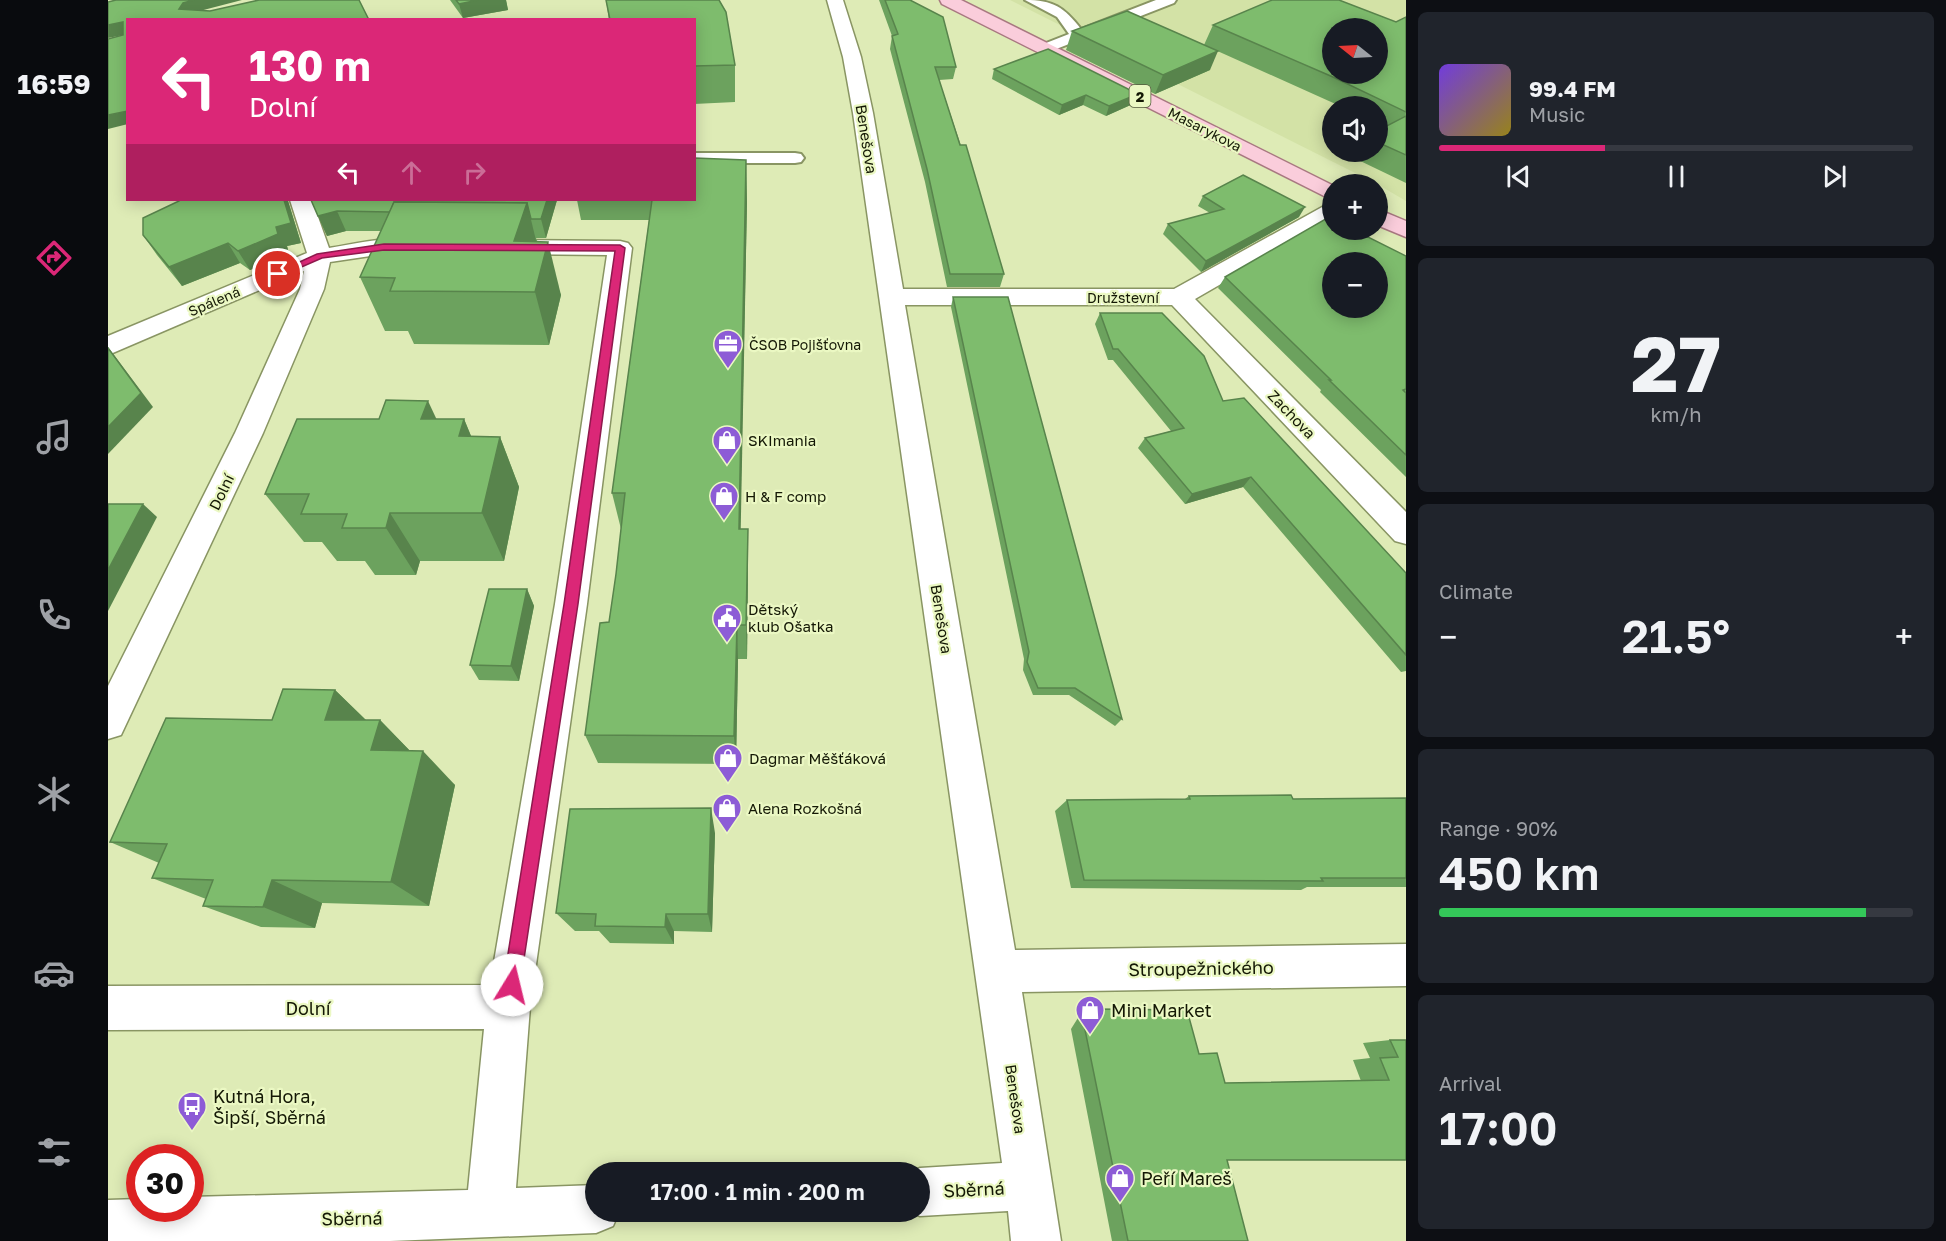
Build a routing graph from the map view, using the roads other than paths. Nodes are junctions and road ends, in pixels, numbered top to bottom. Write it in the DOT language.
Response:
graph roads {
  1 [pos="835,0"];
  2 [pos="949,0"];
  3 [pos="1032,0"];
  4 [pos="1169,0"];
  5 [pos="1078,35"];
  6 [pos="1046,48"];
  7 [pos="696,158"];
  8 [pos="795,158"];
  9 [pos="1322,188"];
  10 [pos="301,201"];
  11 [pos="1322,217"];
  12 [pos="1388,221"];
  13 [pos="1406,230"];
  14 [pos="440,247"];
  15 [pos="485,248"];
  16 [pos="320,256"];
  17 [pos="892,297"];
  18 [pos="1179,297"];
  19 [pos="108,346"];
  20 [pos="1406,532"];
  21 [pos="108,723"];
  22 [pos="1406,965"];
  23 [pos="997,971"];
  24 [pos="508,1007"];
  25 [pos="108,1008"];
  26 [pos="1028,1186"];
  27 [pos="930,1191"];
  28 [pos="585,1210"];
  29 [pos="490,1214"];
  30 [pos="108,1224"];
  31 [pos="1036,1241"];
  1 -- 17 [label="street, Benešova"];
  2 -- 6 [label="main road, Masarykova / 2"];
  3 -- 5 [label="lane"];
  4 -- 5 [label="lane"];
  5 -- 6 [label="lane"];
  6 -- 9 [label="main road, Masarykova / 2"];
  7 -- 8 [label="lane"];
  10 -- 16 [label="street"];
  11 -- 18 [label="street, Družstevní"];
  12 -- 13 [label="main road"];
  14 -- 16 [label="street"];
  15 -- 24 [label="street"];
  16 -- 19 [label="street, Spálená"];
  16 -- 21 [label="street, Dolní"];
  17 -- 18 [label="street, Družstevní"];
  17 -- 23 [label="street, Benešova"];
  18 -- 20 [label="street, Zachova"];
  22 -- 23 [label="street, Stroupežnického"];
  23 -- 26 [label="street, Benešova"];
  24 -- 25 [label="street, Dolní"];
  24 -- 29 [label="street"];
  26 -- 27 [label="street, Sběrná"];
  26 -- 31 [label="street, Benešova"];
  28 -- 29 [label="street, Sběrná"];
  29 -- 30 [label="street, Sběrná"];
}
